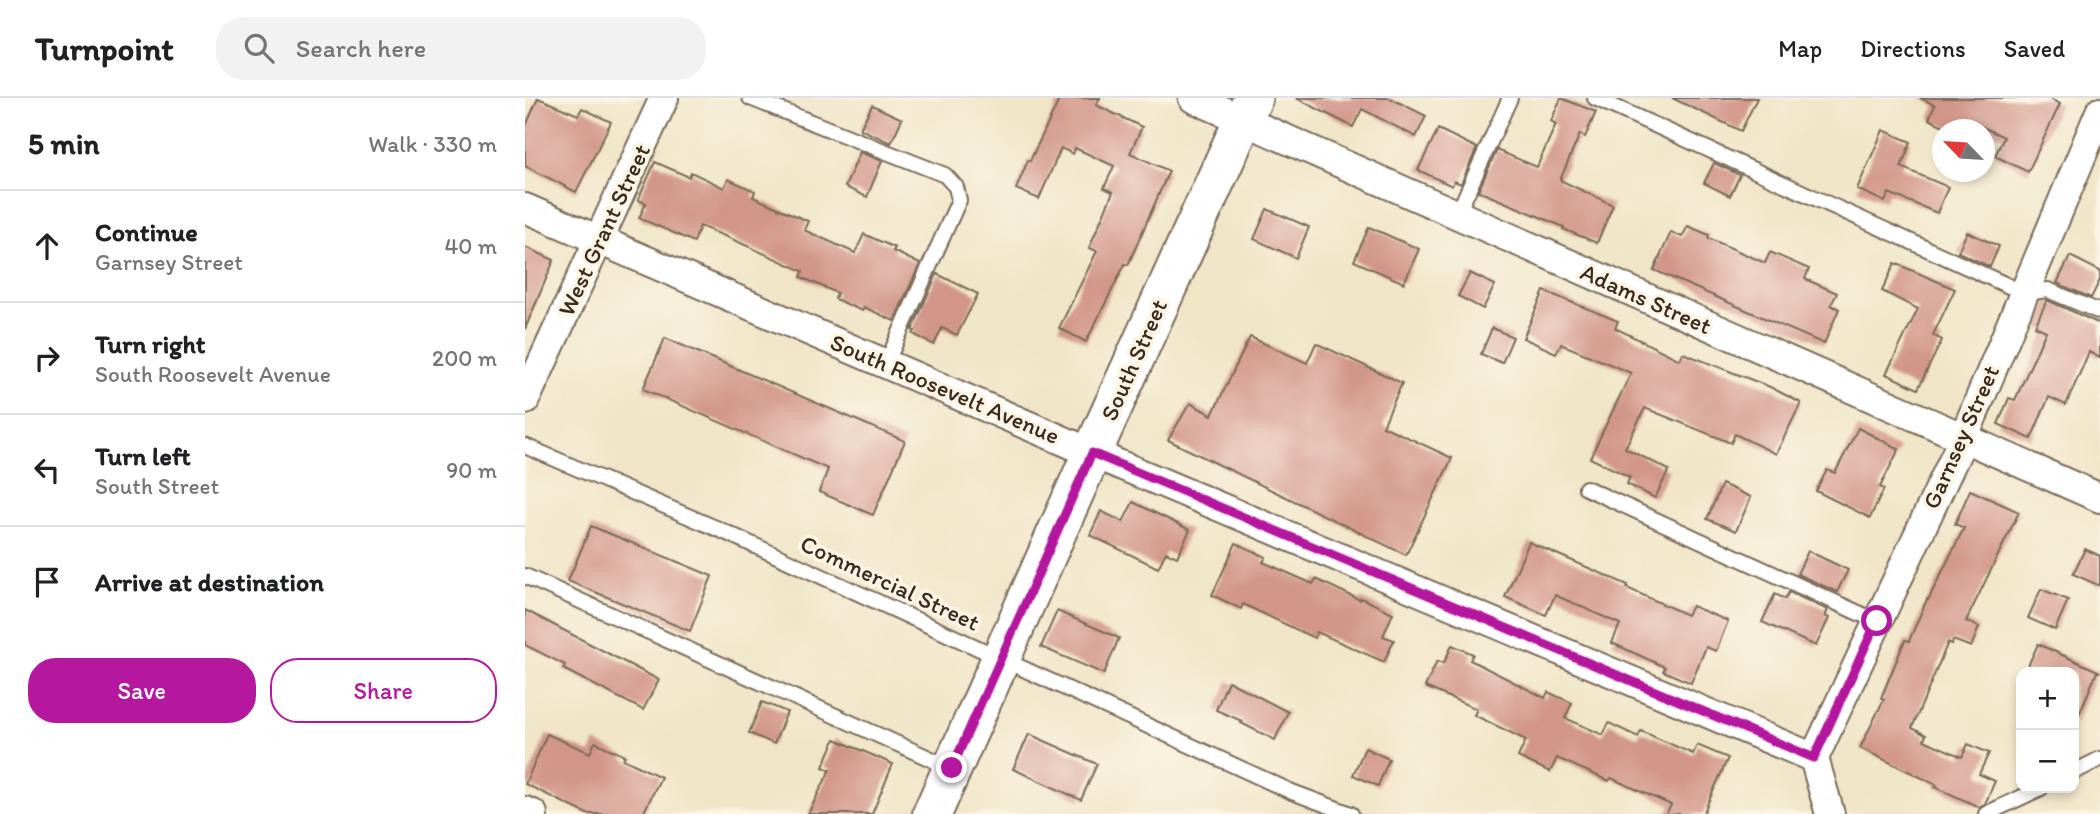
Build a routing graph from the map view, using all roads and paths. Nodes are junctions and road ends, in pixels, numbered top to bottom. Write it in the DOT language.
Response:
graph roads {
  1 [pos="664,98"];
  2 [pos="750,98"];
  3 [pos="1193,98"];
  4 [pos="1510,98"];
  5 [pos="1595,98"];
  6 [pos="1248,109"];
  7 [pos="2100,112"];
  8 [pos="525,208"];
  9 [pos="1457,215"];
  10 [pos="600,239"];
  11 [pos="2024,293"];
  12 [pos="2100,312"];
  13 [pos="886,364"];
  14 [pos="525,400"];
  15 [pos="1963,439"];
  16 [pos="525,446"];
  17 [pos="1092,453"];
  18 [pos="1586,488"];
  19 [pos="2100,498"];
  20 [pos="525,576"];
  21 [pos="1877,621"];
  22 [pos="1000,658"];
  23 [pos="1814,758"];
  24 [pos="2100,759"];
  25 [pos="952,768"];
  26 [pos="2079,770"];
  27 [pos="2030,793"];
  28 [pos="525,811"];
  29 [pos="533,814"];
  30 [pos="932,814"];
  31 [pos="1351,814"];
  32 [pos="1831,814"];
  33 [pos="1986,814"];
  1 -- 10 [label="street, West Grant Street"];
  2 -- 13 [label="lane"];
  3 -- 6 [label="street, Adams Street"];
  4 -- 9 [label="lane"];
  5 -- 11 [label="lane"];
  6 -- 9 [label="street, Adams Street"];
  6 -- 17 [label="street, South Street"];
  7 -- 11 [label="street, Garnsey Street"];
  8 -- 10 [label="street, South Roosevelt Avenue"];
  9 -- 15 [label="street, Adams Street"];
  10 -- 13 [label="street, South Roosevelt Avenue"];
  10 -- 14 [label="street, West Grant Street"];
  11 -- 12 [label="lane"];
  11 -- 15 [label="street, Garnsey Street"];
  13 -- 17 [label="street, South Roosevelt Avenue"];
  15 -- 19 [label="street, Adams Street"];
  15 -- 21 [label="street, Garnsey Street"];
  16 -- 22 [label="lane, Commercial Street"];
  17 -- 22 [label="street, South Street"];
  17 -- 23 [label="street, South Roosevelt Avenue"];
  18 -- 21 [label="lane"];
  20 -- 25 [label="lane"];
  21 -- 23 [label="street, Garnsey Street"];
  22 -- 25 [label="street, South Street"];
  22 -- 31 [label="lane, Commercial Street"];
  23 -- 32 [label="street"];
  24 -- 26 [label="lane"];
  25 -- 30 [label="street, South Street"];
  27 -- 33 [label="lane"];
  28 -- 29 [label="street"];
}
